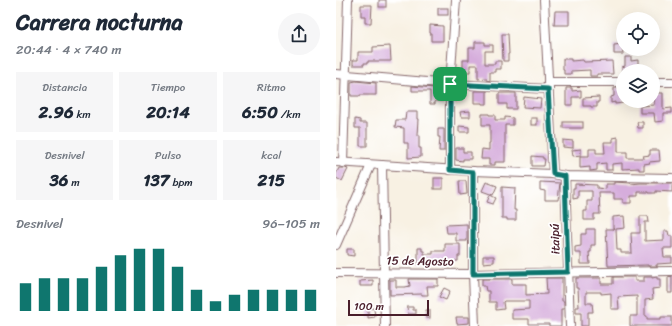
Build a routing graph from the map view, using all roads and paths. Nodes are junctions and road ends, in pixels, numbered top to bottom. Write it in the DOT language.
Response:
graph roads {
  1 [pos="348,0"];
  2 [pos="456,0"];
  3 [pos="544,0"];
  4 [pos="336,74"];
  5 [pos="345,75"];
  6 [pos="616,82"];
  7 [pos="660,82"];
  8 [pos="672,82"];
  9 [pos="450,84"];
  10 [pos="548,86"];
  11 [pos="340,162"];
  12 [pos="371,165"];
  13 [pos="382,165"];
  14 [pos="450,170"];
  15 [pos="473,172"];
  16 [pos="553,174"];
  17 [pos="565,176"];
  18 [pos="672,178"];
  19 [pos="336,245"];
  20 [pos="672,271"];
  21 [pos="568,272"];
  22 [pos="336,273"];
  23 [pos="384,273"];
  24 [pos="473,274"];
  25 [pos="385,326"];
  26 [pos="475,326"];
  27 [pos="570,326"];
  1 -- 5 [label="street"];
  2 -- 9 [label="street"];
  3 -- 10 [label="street"];
  4 -- 5 [label="street"];
  5 -- 9 [label="street"];
  5 -- 11 [label="street"];
  6 -- 10 [label="street"];
  7 -- 8 [label="street"];
  9 -- 10 [label="street"];
  9 -- 14 [label="street"];
  10 -- 16 [label="street"];
  11 -- 12 [label="street"];
  12 -- 13 [label="street"];
  12 -- 19 [label="street"];
  13 -- 14 [label="street"];
  13 -- 23 [label="street"];
  14 -- 15 [label="street"];
  15 -- 16 [label="street"];
  15 -- 24 [label="street"];
  16 -- 17 [label="street"];
  17 -- 18 [label="street"];
  17 -- 21 [label="street, itaipú"];
  20 -- 21 [label="street, 15 de Agosto"];
  21 -- 24 [label="street, 15 de Agosto"];
  21 -- 27 [label="street, itaipú"];
  22 -- 23 [label="street, 15 de Agosto"];
  23 -- 24 [label="street, 15 de Agosto"];
  23 -- 25 [label="street"];
  24 -- 26 [label="street"];
}
